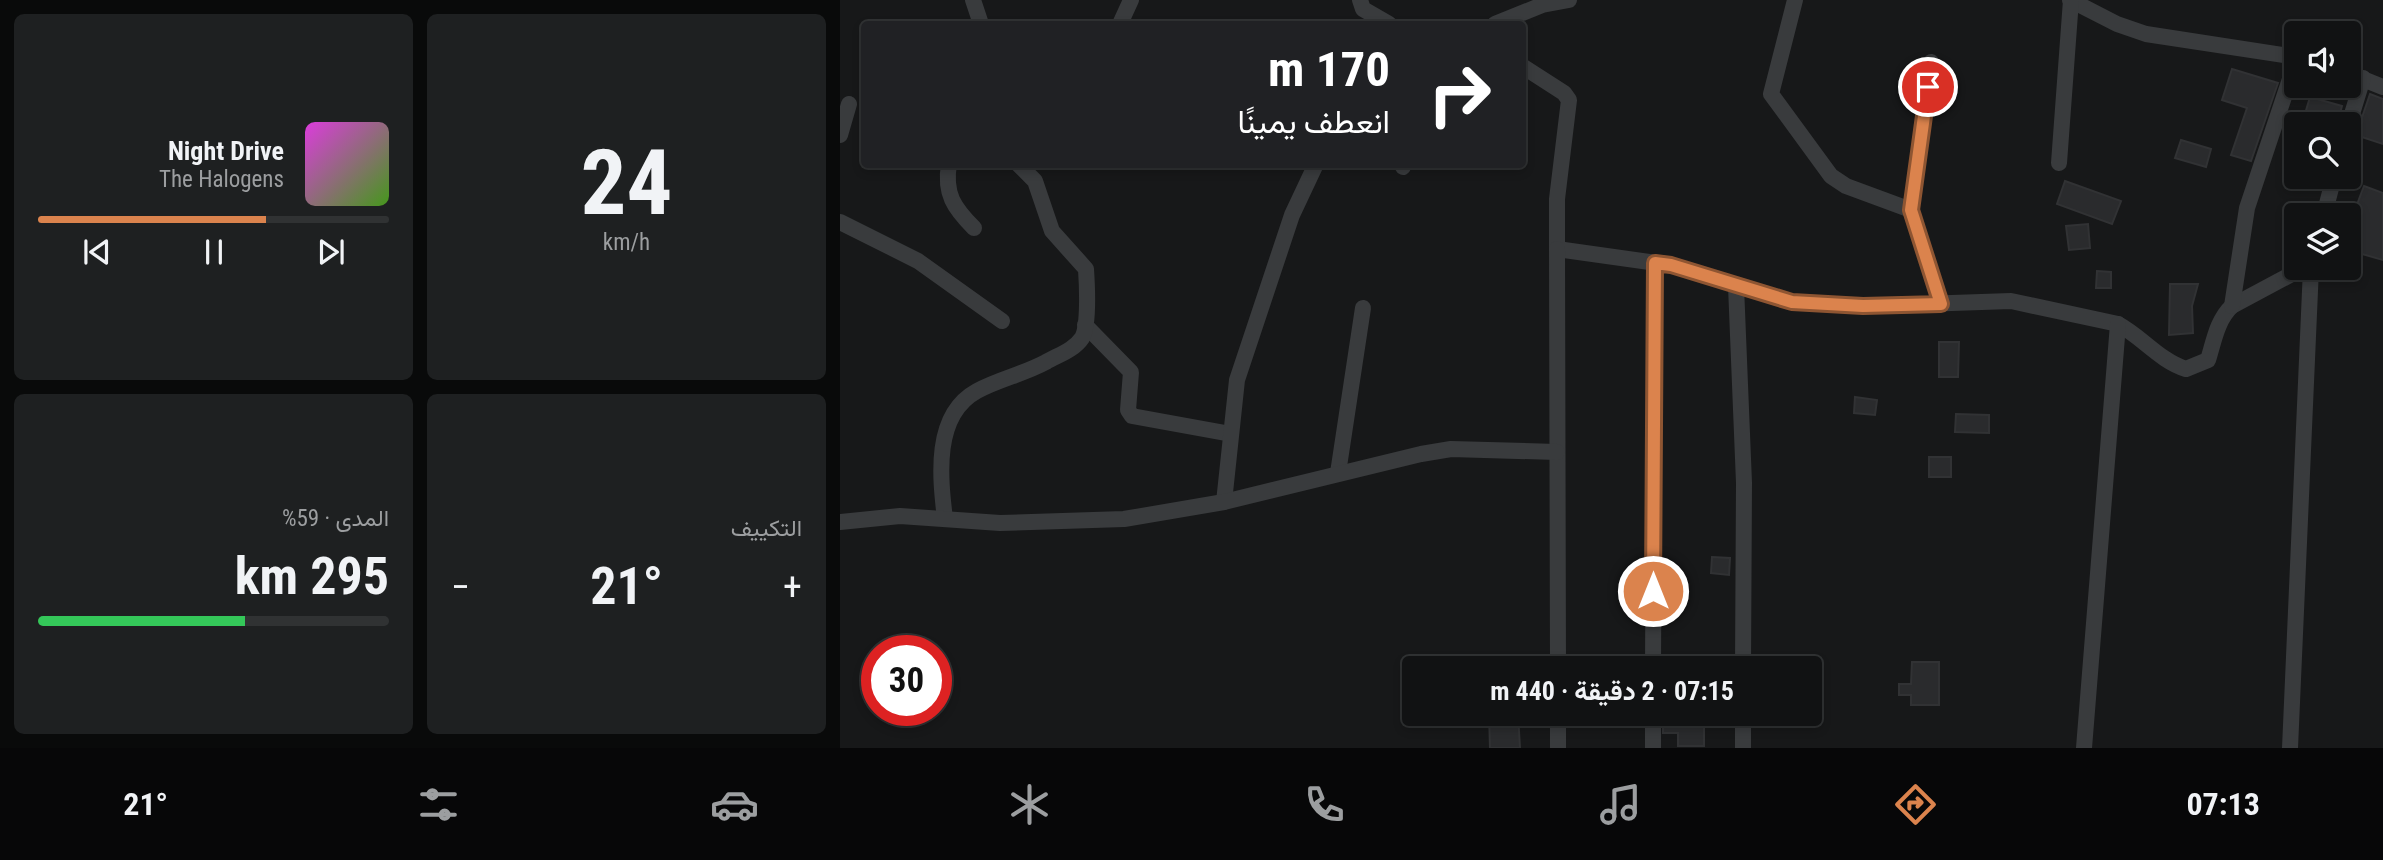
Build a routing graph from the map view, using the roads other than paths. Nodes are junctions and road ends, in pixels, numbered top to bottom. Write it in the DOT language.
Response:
graph roads {
  1 [pos="973,0"];
  2 [pos="1132,0"];
  3 [pos="1360,0"];
  4 [pos="1569,0"];
  5 [pos="1796,0"];
  6 [pos="2070,0"];
  7 [pos="980,21"];
  8 [pos="1122,21"];
  9 [pos="1384,21"];
  10 [pos="1502,21"];
  11 [pos="2284,57"];
  12 [pos="1931,62"];
  13 [pos="1526,69"];
  14 [pos="2361,77"];
  15 [pos="2383,87"];
  16 [pos="2284,95"];
  17 [pos="851,104"];
  18 [pos="840,135"];
  19 [pos="2059,163"];
  20 [pos="949,168"];
  21 [pos="1022,168"];
  22 [pos="1314,168"];
  23 [pos="1911,210"];
  24 [pos="840,222"];
  25 [pos="974,228"];
  26 [pos="1557,249"];
  27 [pos="1655,263"];
  28 [pos="2284,278"];
  29 [pos="2310,280"];
  30 [pos="1736,286"];
  31 [pos="1941,304"];
  32 [pos="2232,306"];
  33 [pos="1363,308"];
  34 [pos="1002,321"];
  35 [pos="2118,324"];
  36 [pos="1085,325"];
  37 [pos="1231,434"];
  38 [pos="1557,452"];
  39 [pos="1338,473"];
  40 [pos="1224,502"];
  41 [pos="945,519"];
  42 [pos="840,522"];
  43 [pos="1558,656"];
  44 [pos="1653,656"];
  45 [pos="1744,656"];
  46 [pos="1558,726"];
  47 [pos="1653,726"];
  48 [pos="1743,726"];
  49 [pos="1558,748"];
  50 [pos="1653,748"];
  51 [pos="1743,748"];
  52 [pos="2084,748"];
  53 [pos="2290,748"];
  1 -- 7 [label="street"];
  2 -- 8 [label="street"];
  3 -- 9 [label="street"];
  4 -- 10 [label="street"];
  5 -- 23 [label="street"];
  6 -- 11 [label="street"];
  6 -- 19 [label="street"];
  12 -- 23 [label="street"];
  13 -- 26 [label="street"];
  14 -- 15 [label="street"];
  16 -- 32 [label="street"];
  17 -- 18 [label="street"];
  20 -- 25 [label="street"];
  21 -- 36 [label="street"];
  22 -- 37 [label="street"];
  23 -- 31 [label="street"];
  24 -- 34 [label="street"];
  26 -- 27 [label="street"];
  26 -- 38 [label="street"];
  27 -- 30 [label="street"];
  27 -- 44 [label="street"];
  28 -- 32 [label="street"];
  29 -- 53 [label="street"];
  30 -- 31 [label="street"];
  30 -- 45 [label="street"];
  31 -- 35 [label="street"];
  32 -- 35 [label="street"];
  33 -- 39 [label="street"];
  35 -- 52 [label="street"];
  36 -- 37 [label="street"];
  36 -- 41 [label="street"];
  37 -- 40 [label="street"];
  38 -- 39 [label="street"];
  38 -- 43 [label="street"];
  39 -- 40 [label="street"];
  40 -- 41 [label="street"];
  41 -- 42 [label="street"];
  46 -- 49 [label="street"];
  47 -- 50 [label="street"];
  48 -- 51 [label="street"];
}
